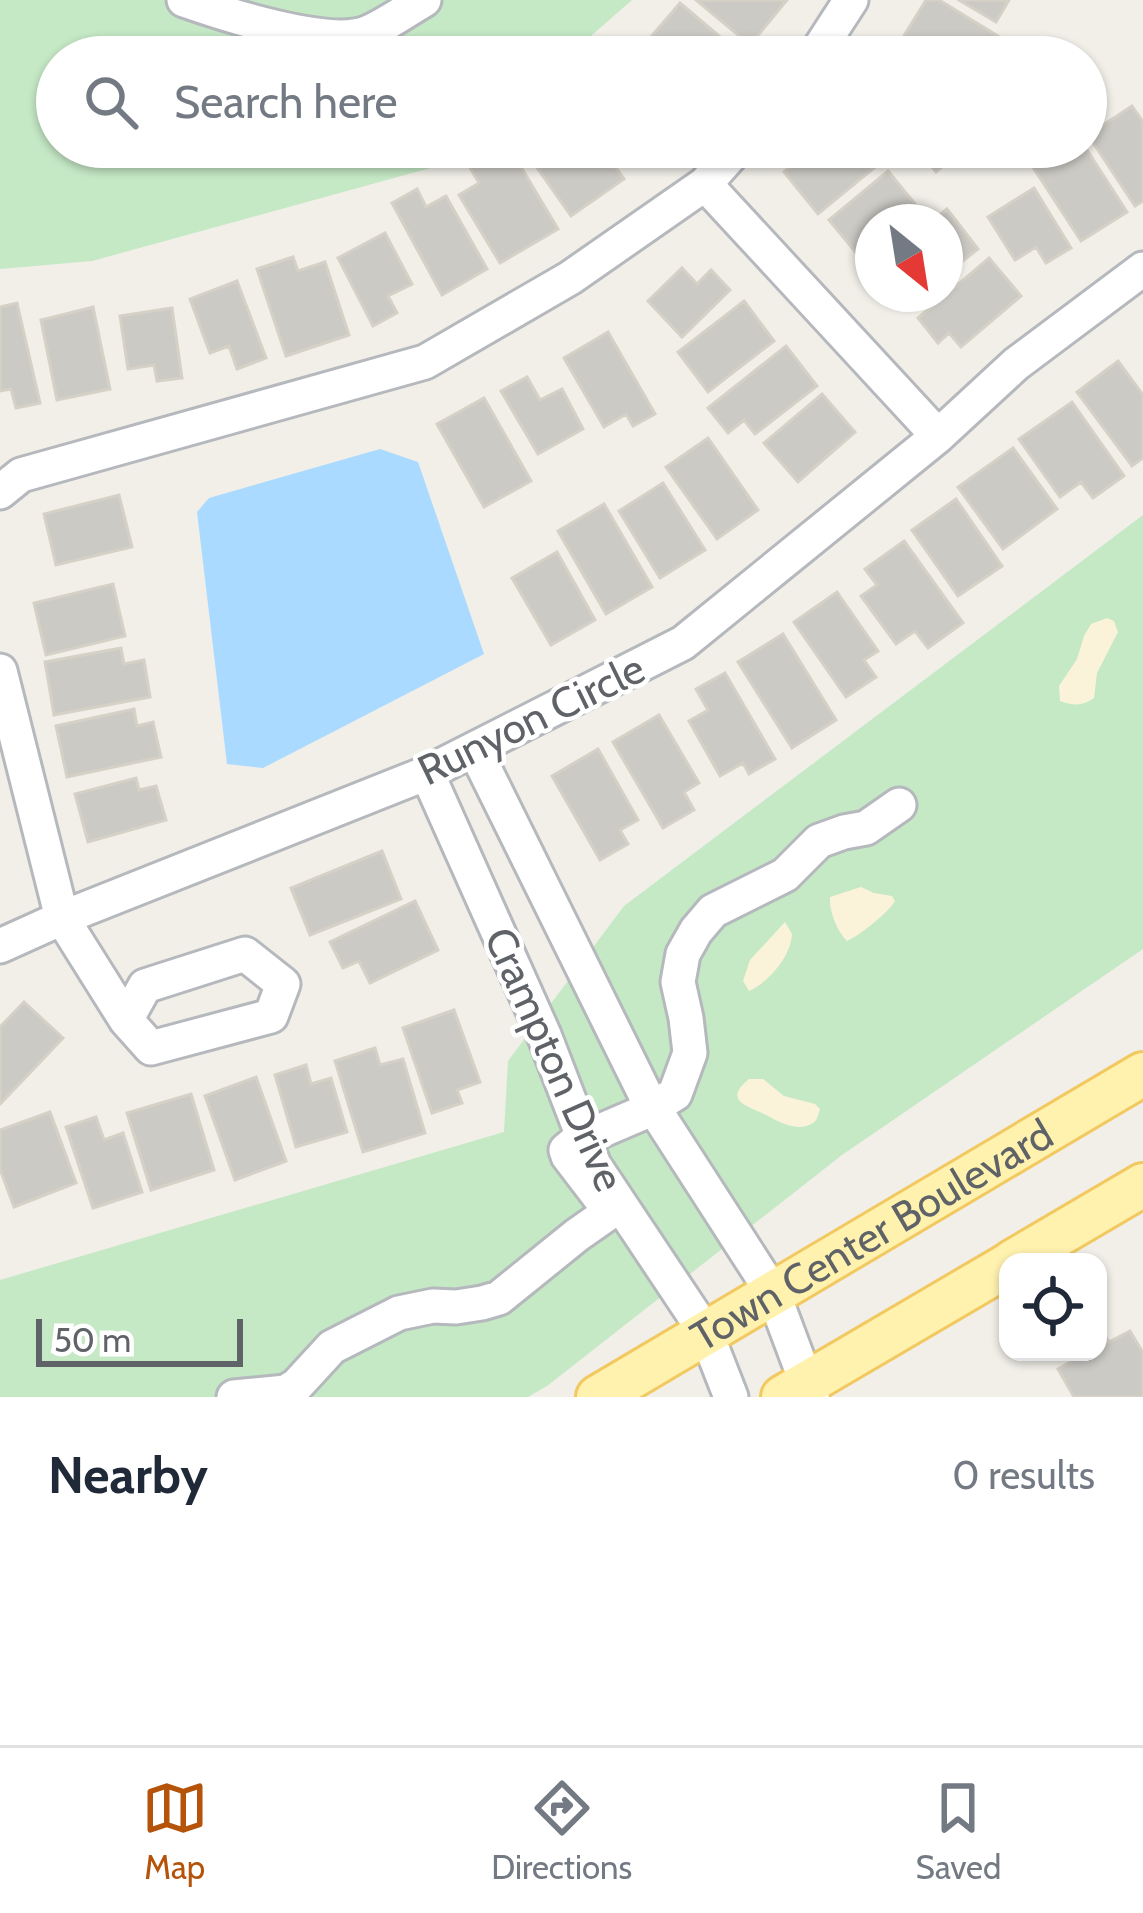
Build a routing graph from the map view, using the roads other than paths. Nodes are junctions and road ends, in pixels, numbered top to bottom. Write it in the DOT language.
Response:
graph roads {
  1 [pos="184,0"];
  2 [pos="424,0"];
  3 [pos="851,0"];
  4 [pos="828,36"];
  5 [pos="719,168"];
  6 [pos="705,184"];
  7 [pos="1143,268"];
  8 [pos="938,436"];
  9 [pos="0,492"];
  10 [pos="0,671"];
  11 [pos="475,750"];
  12 [pos="427,773"];
  13 [pos="899,805"];
  14 [pos="62,918"];
  15 [pos="0,946"];
  16 [pos="126,1020"];
  17 [pos="1143,1074"];
  18 [pos="650,1101"];
  19 [pos="581,1131"];
  20 [pos="1143,1185"];
  21 [pos="1027,1253"];
  22 [pos="999,1270"];
  23 [pos="773,1293"];
  24 [pos="706,1334"];
  25 [pos="801,1393"];
  26 [pos="235,1397"];
  27 [pos="598,1397"];
  28 [pos="731,1397"];
  1 -- 2 [label="street"];
  3 -- 4 [label="street"];
  5 -- 6 [label="street"];
  6 -- 8 [label="street"];
  6 -- 9 [label="street"];
  7 -- 8 [label="street, Runyon Circle"];
  8 -- 11 [label="street, Runyon Circle"];
  10 -- 14 [label="street"];
  11 -- 12 [label="street, Runyon Circle"];
  11 -- 18 [label="street, Crampton Drive"];
  12 -- 14 [label="street, Runyon Circle"];
  12 -- 19 [label="street, Crampton Drive"];
  13 -- 18 [label="street"];
  14 -- 15 [label="street, Runyon Circle"];
  14 -- 16 [label="street"];
  17 -- 23 [label="main road, Town Center Boulevard"];
  18 -- 19 [label="street"];
  18 -- 23 [label="street, Crampton Drive"];
  19 -- 24 [label="street, Crampton Drive"];
  19 -- 26 [label="street"];
  20 -- 21 [label="main road"];
  22 -- 25 [label="main road"];
  23 -- 24 [label="main road, Town Center Boulevard"];
  23 -- 25 [label="street, Crampton Drive"];
  24 -- 27 [label="main road, Town Center Boulevard"];
  24 -- 28 [label="street, Crampton Drive"];
}
